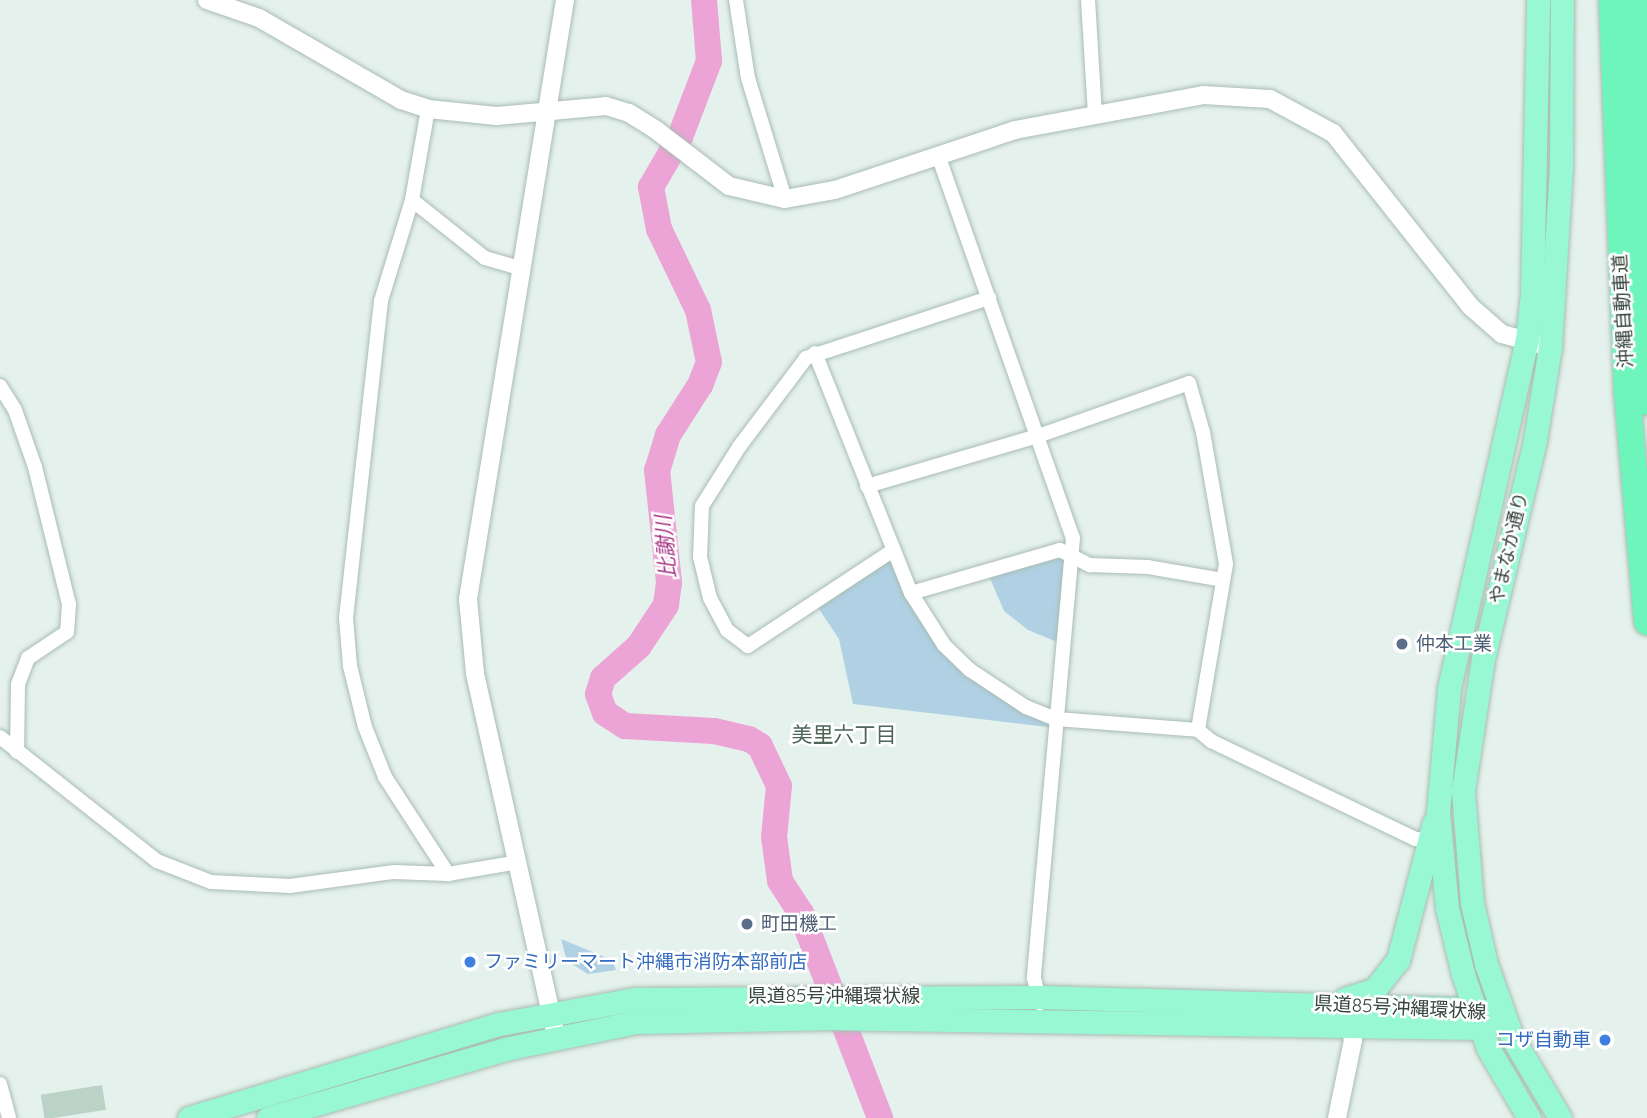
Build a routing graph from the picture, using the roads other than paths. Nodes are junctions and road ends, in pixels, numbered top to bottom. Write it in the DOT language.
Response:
graph roads {
  1 [pos="207,0"];
  2 [pos="565,0"];
  3 [pos="1088,0"];
  4 [pos="1538,0"];
  5 [pos="1562,0"];
  6 [pos="1612,0"];
  7 [pos="1634,0"];
  8 [pos="737,1"];
  9 [pos="428,109"];
  10 [pos="545,110"];
  11 [pos="1095,114"];
  12 [pos="938,155"];
  13 [pos="785,199"];
  14 [pos="412,200"];
  15 [pos="519,268"];
  16 [pos="989,298"];
  17 [pos="1527,340"];
  18 [pos="1550,347"];
  19 [pos="815,354"];
  20 [pos="0,386"];
  21 [pos="1647,402"];
  22 [pos="1038,436"];
  23 [pos="867,486"];
  24 [pos="892,551"];
  25 [pos="1070,553"];
  26 [pos="1223,580"];
  27 [pos="911,593"];
  28 [pos="1647,622"];
  29 [pos="1056,719"];
  30 [pos="1198,730"];
  31 [pos="0,737"];
  32 [pos="17,752"];
  33 [pos="1438,812"];
  34 [pos="1427,840"];
  35 [pos="518,862"];
  36 [pos="448,874"];
  37 [pos="1040,997"];
  38 [pos="1332,1004"];
  39 [pos="552,1012"];
  40 [pos="1503,1015"];
  41 [pos="1478,1018"];
  42 [pos="1040,1020"];
  43 [pos="1349,1023"];
  44 [pos="556,1037"];
  45 [pos="0,1084"];
  46 [pos="9,1118"];
  47 [pos="188,1118"];
  48 [pos="268,1118"];
  49 [pos="1337,1118"];
  50 [pos="1529,1118"];
  51 [pos="1560,1118"];
  1 -- 9 [label="street"];
  2 -- 10 [label="street"];
  3 -- 11 [label="street"];
  4 -- 17 [label="main road, やまなか通り"];
  5 -- 18 [label="main road, やまなか通り"];
  6 -- 28 [label="highway, 沖縄自動車道"];
  7 -- 21 [label="highway, 沖縄自動車道"];
  8 -- 13 [label="street"];
  9 -- 10 [label="street"];
  9 -- 14 [label="street"];
  10 -- 13 [label="street"];
  10 -- 15 [label="street"];
  11 -- 12 [label="street"];
  11 -- 17 [label="street"];
  12 -- 13 [label="street"];
  12 -- 16 [label="street"];
  14 -- 15 [label="street"];
  14 -- 36 [label="street"];
  15 -- 35 [label="street"];
  16 -- 19 [label="street"];
  16 -- 22 [label="street"];
  17 -- 18 [label="street"];
  17 -- 33 [label="main road, やまなか通り"];
  18 -- 40 [label="main road, やまなか通り"];
  19 -- 23 [label="street"];
  19 -- 24 [label="street"];
  20 -- 32 [label="street"];
  22 -- 23 [label="street"];
  22 -- 25 [label="street"];
  22 -- 26 [label="street"];
  23 -- 24 [label="street"];
  24 -- 27 [label="street"];
  25 -- 26 [label="street"];
  25 -- 27 [label="street"];
  25 -- 29 [label="street"];
  26 -- 30 [label="street"];
  27 -- 29 [label="street"];
  29 -- 30 [label="street"];
  29 -- 37 [label="street"];
  30 -- 34 [label="street"];
  31 -- 32 [label="street"];
  32 -- 36 [label="street"];
  33 -- 34 [label="main road"];
  33 -- 41 [label="main road, やまなか通り"];
  34 -- 38 [label="main road"];
  35 -- 36 [label="street"];
  35 -- 39 [label="street"];
  37 -- 38 [label="main road, 県道85号沖縄環状線"];
  37 -- 39 [label="main road, 県道85号沖縄環状線"];
  37 -- 42 [label="street"];
  38 -- 41 [label="main road, 県道85号沖縄環状線"];
  39 -- 44 [label="street"];
  39 -- 47 [label="main road, 県道85号沖縄環状線"];
  40 -- 41 [label="main road, 県道85号沖縄環状線"];
  40 -- 51 [label="main road, やまなか通り"];
  41 -- 43 [label="main road, 県道85号沖縄環状線"];
  41 -- 50 [label="main road, やまなか通り"];
  42 -- 43 [label="main road, 県道85号沖縄環状線"];
  42 -- 44 [label="main road, 県道85号沖縄環状線"];
  43 -- 49 [label="street"];
  44 -- 48 [label="main road, 県道85号沖縄環状線"];
  45 -- 46 [label="street"];
}
